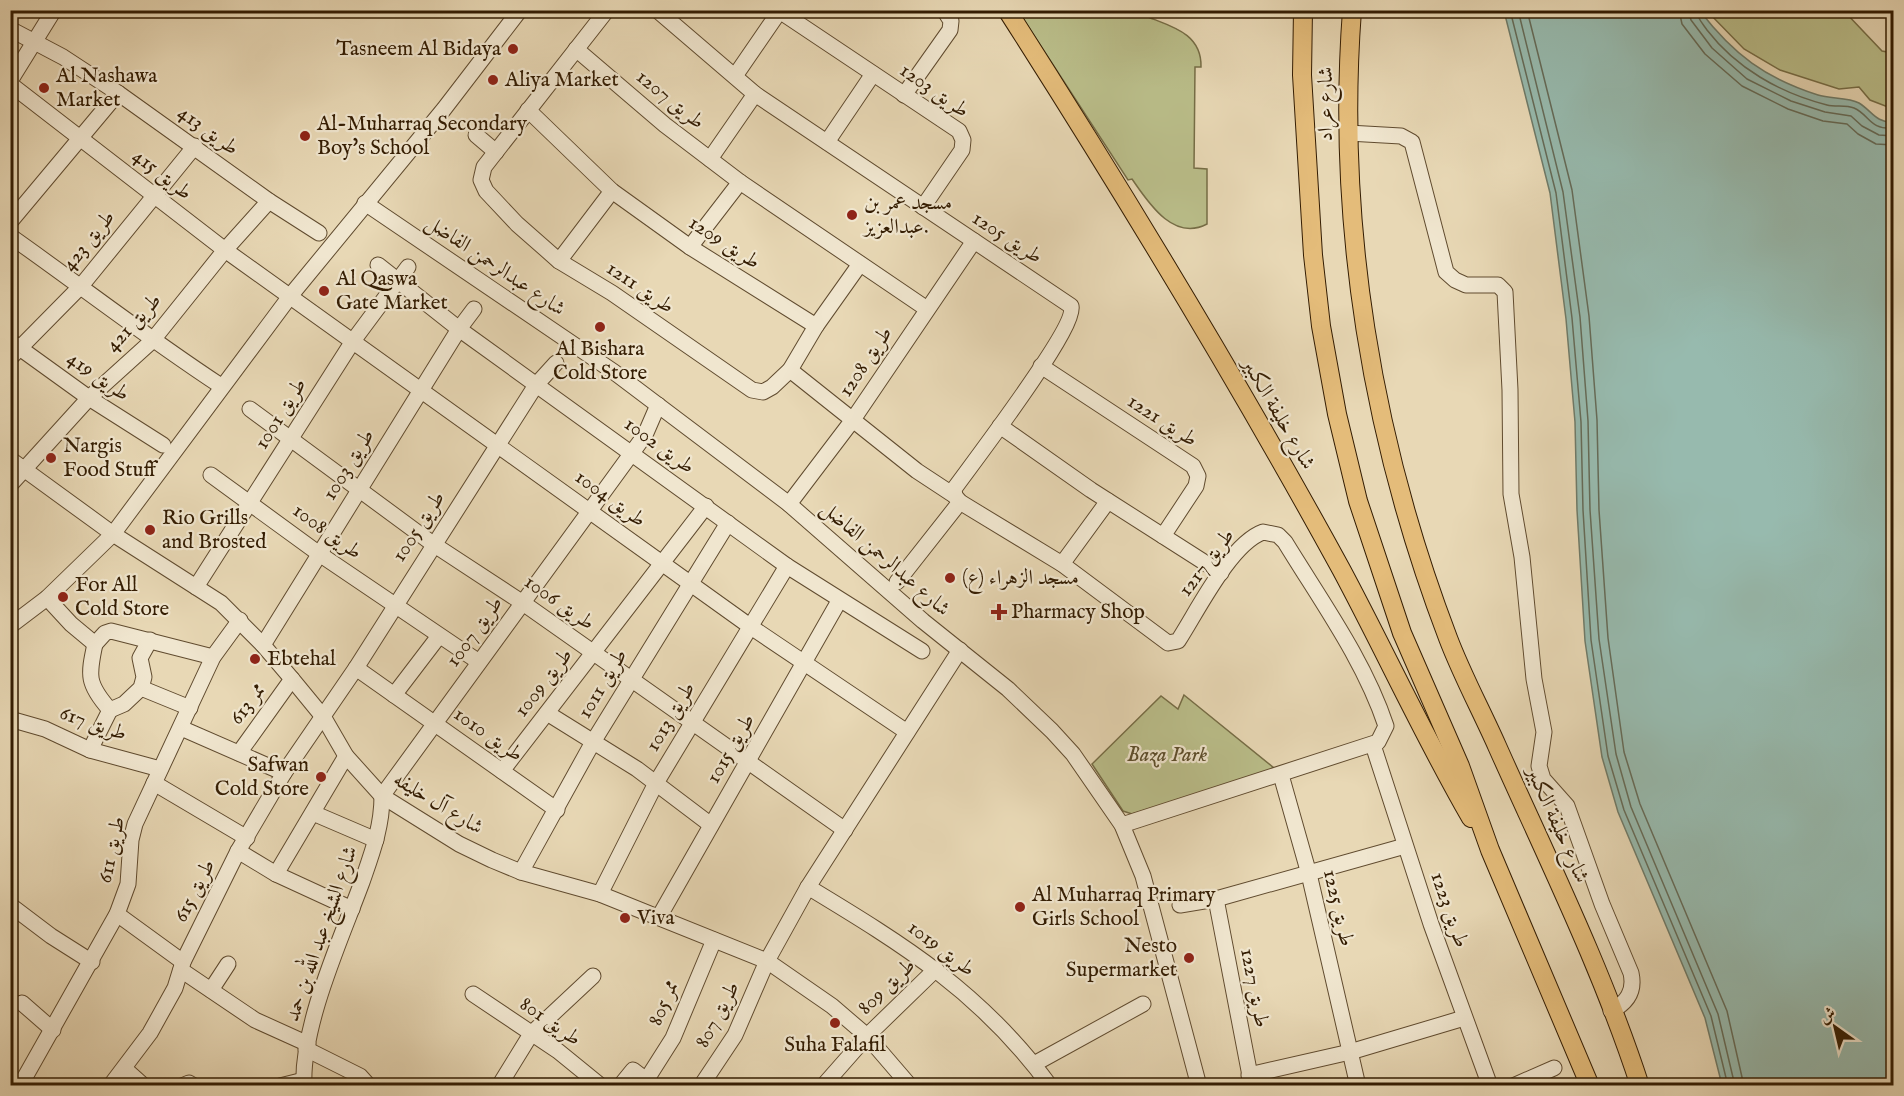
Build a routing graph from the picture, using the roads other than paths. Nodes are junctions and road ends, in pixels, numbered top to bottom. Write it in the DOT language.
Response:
graph roads {
  1 [pos="54,10"];
  2 [pos="520,10"];
  3 [pos="607,10"];
  4 [pos="657,10"];
  5 [pos="944,10"];
  6 [pos="1007,10"];
  7 [pos="1303,10"];
  8 [pos="1352,10"];
  9 [pos="778,11"];
  10 [pos="10,29"];
  11 [pos="32,42"];
  12 [pos="576,49"];
  13 [pos="873,74"];
  14 [pos="735,76"];
  15 [pos="10,82"];
  16 [pos="118,93"];
  17 [pos="755,94"];
  18 [pos="904,95"];
  19 [pos="528,110"];
  20 [pos="1348,133"];
  21 [pos="476,135"];
  22 [pos="80,138"];
  23 [pos="827,142"];
  24 [pos="195,146"];
  25 [pos="496,152"];
  26 [pos="710,159"];
  27 [pos="740,182"];
  28 [pos="612,191"];
  29 [pos="154,195"];
  30 [pos="1351,197"];
  31 [pos="269,201"];
  32 [pos="365,203"];
  33 [pos="923,207"];
  34 [pos="10,222"];
  35 [pos="319,233"];
  36 [pos="10,236"];
  37 [pos="974,242"];
  38 [pos="690,247"];
  39 [pos="225,250"];
  40 [pos="559,261"];
  41 [pos="860,264"];
  42 [pos="378,265"];
  43 [pos="408,267"];
  44 [pos="399,281"];
  45 [pos="81,286"];
  46 [pos="291,295"];
  47 [pos="474,309"];
  48 [pos="927,309"];
  49 [pos="816,326"];
  50 [pos="459,328"];
  51 [pos="152,341"];
  52 [pos="353,341"];
  53 [pos="14,349"];
  54 [pos="556,363"];
  55 [pos="1041,366"];
  56 [pos="790,370"];
  57 [pos="536,385"];
  58 [pos="221,386"];
  59 [pos="421,390"];
  60 [pos="88,398"];
  61 [pos="658,405"];
  62 [pos="250,409"];
  63 [pos="672,416"];
  64 [pos="852,421"];
  65 [pos="1000,426"];
  66 [pos="645,435"];
  67 [pos="290,437"];
  68 [pos="499,444"];
  69 [pos="163,445"];
  70 [pos="633,452"];
  71 [pos="10,459"];
  72 [pos="26,470"];
  73 [pos="211,475"];
  74 [pos="10,485"];
  75 [pos="358,488"];
  76 [pos="956,496"];
  77 [pos="1108,501"];
  78 [pos="251,502"];
  79 [pos="789,504"];
  80 [pos="706,506"];
  81 [pos="591,510"];
  82 [pos="728,523"];
  83 [pos="113,534"];
  84 [pos="1163,536"];
  85 [pos="433,544"];
  86 [pos="318,553"];
  87 [pos="662,564"];
  88 [pos="1062,564"];
  89 [pos="787,566"];
  90 [pos="1221,573"];
  91 [pos="691,582"];
  92 [pos="897,582"];
  93 [pos="196,587"];
  94 [pos="47,598"];
  95 [pos="839,601"];
  96 [pos="523,603"];
  97 [pos="395,605"];
  98 [pos="240,621"];
  99 [pos="10,626"];
  100 [pos="751,627"];
  101 [pos="439,636"];
  102 [pos="150,640"];
  103 [pos="94,644"];
  104 [pos="263,645"];
  105 [pos="960,650"];
  106 [pos="922,651"];
  107 [pos="594,653"];
  108 [pos="213,657"];
  109 [pos="479,662"];
  110 [pos="803,663"];
  111 [pos="356,668"];
  112 [pos="292,679"];
  113 [pos="630,679"];
  114 [pos="141,687"];
  115 [pos="394,695"];
  116 [pos="190,708"];
  117 [pos="110,710"];
  118 [pos="547,713"];
  119 [pos="324,718"];
  120 [pos="10,719"];
  121 [pos="434,723"];
  122 [pos="692,723"];
  123 [pos="181,728"];
  124 [pos="907,732"];
  125 [pos="593,742"];
  126 [pos="1373,745"];
  127 [pos="90,750"];
  128 [pos="239,753"];
  129 [pos="346,756"];
  130 [pos="747,763"];
  131 [pos="502,771"];
  132 [pos="284,773"];
  133 [pos="1281,775"];
  134 [pos="157,776"];
  135 [pos="656,783"];
  136 [pos="382,796"];
  137 [pos="557,810"];
  138 [pos="313,813"];
  139 [pos="711,825"];
  140 [pos="1122,825"];
  141 [pos="845,830"];
  142 [pos="376,840"];
  143 [pos="243,844"];
  144 [pos="1405,846"];
  145 [pos="1491,850"];
  146 [pos="521,872"];
  147 [pos="276,874"];
  148 [pos="1309,874"];
  149 [pos="808,887"];
  150 [pos="600,894"];
  151 [pos="1216,899"];
  152 [pos="10,905"];
  153 [pos="1180,905"];
  154 [pos="352,909"];
  155 [pos="117,914"];
  156 [pos="659,917"];
  157 [pos="714,940"];
  158 [pos="767,961"];
  159 [pos="92,962"];
  160 [pos="228,964"];
  161 [pos="182,966"];
  162 [pos="936,969"];
  163 [pos="593,976"];
  164 [pos="211,990"];
  165 [pos="473,994"];
  166 [pos="22,1003"];
  167 [pos="1143,1004"];
  168 [pos="1611,1011"];
  169 [pos="1464,1018"];
  170 [pos="53,1030"];
  171 [pos="531,1034"];
  172 [pos="867,1036"];
  173 [pos="307,1047"];
  174 [pos="1350,1052"];
  175 [pos="1034,1064"];
  176 [pos="1554,1068"];
  177 [pos="125,1069"];
  178 [pos="1250,1080"];
  179 [pos="650,1082"];
  180 [pos="304,1083"];
  181 [pos="20,1086"];
  182 [pos="110,1086"];
  183 [pos="144,1086"];
  184 [pos="182,1086"];
  185 [pos="195,1086"];
  186 [pos="280,1086"];
  187 [pos="369,1086"];
  188 [pos="499,1086"];
  189 [pos="601,1086"];
  190 [pos="620,1086"];
  191 [pos="701,1086"];
  192 [pos="823,1086"];
  193 [pos="910,1086"];
  194 [pos="1050,1086"];
  195 [pos="1198,1086"];
  196 [pos="1358,1086"];
  197 [pos="1490,1086"];
  198 [pos="1513,1086"];
  199 [pos="1590,1086"];
  200 [pos="1640,1086"];
  1 -- 11 [label="street"];
  2 -- 32 [label="street"];
  3 -- 12 [label="street"];
  4 -- 14 [label="street, طريق 1205"];
  5 -- 18 [label="street"];
  6 -- 145 [label="main road, شارع خليفة الكبير"];
  7 -- 145 [label="main road, شارع خليفة الكبير"];
  8 -- 20 [label="main road, شارع عراد"];
  9 -- 13 [label="street, طريق 1203"];
  9 -- 14 [label="street"];
  10 -- 11 [label="street, طريق 413"];
  11 -- 15 [label="street"];
  11 -- 16 [label="street, طريق 413"];
  12 -- 19 [label="street"];
  12 -- 26 [label="street, طريق 1207"];
  13 -- 18 [label="street, طريق 1203"];
  13 -- 23 [label="street, طريق 1203"];
  14 -- 17 [label="street, طريق 1205"];
  15 -- 22 [label="street, طريق 415"];
  16 -- 22 [label="street"];
  16 -- 24 [label="street, طريق 413"];
  17 -- 23 [label="street, طريق 1205"];
  17 -- 26 [label="street"];
  18 -- 33 [label="street, طريق 1203"];
  19 -- 25 [label="street"];
  19 -- 28 [label="street, طريق 1209"];
  20 -- 30 [label="main road, شارع عراد"];
  20 -- 168 [label="street"];
  21 -- 25 [label="street"];
  22 -- 29 [label="street, طريق 415"];
  22 -- 34 [label="street"];
  23 -- 33 [label="street, طريق 1205"];
  24 -- 29 [label="street, طريق 423"];
  24 -- 31 [label="street, طريق 413"];
  25 -- 40 [label="street, طريق 1211"];
  26 -- 27 [label="street, طريق 1207"];
  27 -- 38 [label="street"];
  27 -- 41 [label="street, طريق 1207"];
  28 -- 38 [label="street, طريق 1209"];
  28 -- 40 [label="street"];
  29 -- 39 [label="street, طريق 415"];
  29 -- 45 [label="street, طريق 423"];
  30 -- 168 [label="main road, شارع خليفة الكبير"];
  31 -- 35 [label="street, طريق 413"];
  31 -- 39 [label="street, طريق 421"];
  32 -- 46 [label="street"];
  32 -- 61 [label="street, شارع عبدالرحمن الفاضل"];
  33 -- 37 [label="street, طريق 1205"];
  36 -- 45 [label="street"];
  37 -- 48 [label="street, طريق 1208"];
  37 -- 55 [label="street, طريق 1205"];
  38 -- 49 [label="street, طريق 1209"];
  39 -- 46 [label="street, طريق 415"];
  39 -- 51 [label="street, طريق 421"];
  40 -- 56 [label="street, طريق 1211"];
  41 -- 48 [label="street, طريق 1207"];
  41 -- 49 [label="street, طريق 1211"];
  42 -- 44 [label="street, طريق 1002"];
  43 -- 44 [label="street, طريق 1001"];
  44 -- 50 [label="street, طريق 1002"];
  44 -- 52 [label="street, طريق 1001"];
  45 -- 51 [label="street"];
  45 -- 53 [label="street, طريق 423"];
  46 -- 52 [label="street, طريق 1004"];
  46 -- 58 [label="street"];
  47 -- 50 [label="street, طريق 1003"];
  48 -- 64 [label="street, طريق 1208"];
  49 -- 56 [label="street, طريق 1211"];
  50 -- 57 [label="street, طريق 1002"];
  50 -- 59 [label="street, طريق 1003"];
  51 -- 58 [label="street"];
  51 -- 60 [label="street, طريق 421"];
  52 -- 59 [label="street, طريق 1004"];
  52 -- 67 [label="street, طريق 1001"];
  53 -- 60 [label="street, طريق 419"];
  54 -- 57 [label="street, طريق 1005"];
  55 -- 65 [label="street, طريق 1205"];
  55 -- 84 [label="street, طريق 1221"];
  56 -- 64 [label="street"];
  57 -- 68 [label="street, طريق 1005"];
  57 -- 70 [label="street, طريق 1002"];
  58 -- 83 [label="street"];
  59 -- 68 [label="street, طريق 1004"];
  59 -- 75 [label="street, طريق 1003"];
  60 -- 69 [label="street, طريق 419"];
  60 -- 72 [label="street, طريق 421"];
  61 -- 63 [label="street, شارع عبدالرحمن الفاضل"];
  61 -- 66 [label="street, طريق 1007"];
  62 -- 67 [label="street, طريق 1006"];
  63 -- 66 [label="street, طريق 1007"];
  63 -- 79 [label="street, شارع عبدالرحمن الفاضل"];
  64 -- 76 [label="street, طريق 1217"];
  64 -- 79 [label="street, طريق 1208"];
  65 -- 76 [label="street, طريق 1205"];
  65 -- 77 [label="street"];
  66 -- 70 [label="street, طريق 1007"];
  67 -- 75 [label="street, طريق 1006"];
  67 -- 78 [label="street, طريق 1001"];
  68 -- 81 [label="street, طريق 1004"];
  68 -- 85 [label="street, طريق 1005"];
  70 -- 80 [label="street, طريق 1002"];
  70 -- 81 [label="street, طريق 1007"];
  71 -- 72 [label="street, شارع آل خليفه"];
  72 -- 74 [label="street, طريق 421"];
  72 -- 83 [label="street, شارع آل خليفه"];
  73 -- 78 [label="street, طريق 1008"];
  75 -- 85 [label="street, طريق 1006"];
  75 -- 86 [label="street, طريق 1003"];
  76 -- 88 [label="street, طريق 1217"];
  76 -- 92 [label="street, طريق 1205"];
  77 -- 84 [label="street"];
  77 -- 88 [label="street"];
  78 -- 86 [label="street, طريق 1008"];
  78 -- 93 [label="street, طريق 1001"];
  79 -- 105 [label="street, شارع عبدالرحمن الفاضل"];
  80 -- 82 [label="street, طريق 1002"];
  80 -- 87 [label="street, طريق 1009"];
  81 -- 87 [label="street, طريق 1004"];
  81 -- 96 [label="street, طريق 1007"];
  82 -- 89 [label="street, طريق 1002"];
  82 -- 91 [label="street, طريق 1011"];
  83 -- 93 [label="street, شارع آل خليفه"];
  83 -- 94 [label="street"];
  84 -- 90 [label="street"];
  85 -- 96 [label="street, طريق 1006"];
  85 -- 97 [label="street, طريق 1005"];
  86 -- 97 [label="street, طريق 1008"];
  86 -- 104 [label="street, طريق 1003"];
  87 -- 91 [label="street, طريق 1004"];
  87 -- 107 [label="street, طريق 1009"];
  88 -- 90 [label="street, طريق 1217"];
  89 -- 95 [label="street, طريق 1002"];
  89 -- 100 [label="street, طريق 1013"];
  90 -- 126 [label="street, طريق 1217"];
  91 -- 100 [label="street, طريق 1004"];
  91 -- 113 [label="street, طريق 1011"];
  93 -- 98 [label="street, شارع آل خليفه"];
  94 -- 99 [label="street"];
  94 -- 103 [label="street"];
  95 -- 106 [label="street, طريق 1002"];
  95 -- 110 [label="street, طريق 1015"];
  96 -- 107 [label="street, طريق 1006"];
  96 -- 109 [label="street, طريق 1007"];
  97 -- 101 [label="street, طريق 1008"];
  97 -- 111 [label="street, طريق 1005"];
  98 -- 104 [label="street, شارع آل خليفه"];
  98 -- 108 [label="street, طريق 611"];
  100 -- 110 [label="street, طريق 1004"];
  100 -- 122 [label="street, طريق 1013"];
  101 -- 109 [label="street, طريق 1008"];
  101 -- 115 [label="street"];
  102 -- 103 [label="street"];
  102 -- 108 [label="street"];
  102 -- 114 [label="street"];
  103 -- 117 [label="street"];
  104 -- 112 [label="street, شارع آل خليفه"];
  105 -- 124 [label="street"];
  105 -- 140 [label="street, شارع عبدالرحمن الفاضل"];
  107 -- 113 [label="street, طريق 1006"];
  107 -- 118 [label="street, طريق 1009"];
  108 -- 116 [label="street, طريق 611"];
  109 -- 121 [label="street, طريق 1007"];
  110 -- 124 [label="street, طريق 1004"];
  110 -- 130 [label="street, طريق 1015"];
  111 -- 115 [label="street, طريق 1010"];
  111 -- 119 [label="street, طريق 1005"];
  112 -- 119 [label="street, شارع آل خليفه"];
  112 -- 128 [label="street, ممر 613"];
  113 -- 122 [label="street, طريق 1006"];
  113 -- 125 [label="street, طريق 1011"];
  114 -- 116 [label="street"];
  114 -- 117 [label="street"];
  115 -- 121 [label="street, طريق 1010"];
  116 -- 123 [label="street, طريق 611"];
  117 -- 127 [label="street"];
  118 -- 125 [label="street"];
  118 -- 131 [label="street, طريق 1009"];
  119 -- 129 [label="street, شارع آل خليفه"];
  119 -- 132 [label="street, طريق 615"];
  120 -- 127 [label="street, طريق 617"];
  121 -- 131 [label="street, طريق 1010"];
  121 -- 136 [label="street, طريق 1007"];
  122 -- 130 [label="street, طريق 1006"];
  122 -- 135 [label="street, طريق 1013"];
  123 -- 128 [label="street, ممر 613"];
  123 -- 134 [label="street, طريق 611"];
  124 -- 141 [label="street"];
  125 -- 135 [label="street"];
  125 -- 137 [label="street, طريق 1011"];
  126 -- 133 [label="street"];
  126 -- 144 [label="street, طريق 1223"];
  127 -- 134 [label="street, طريق 617"];
  128 -- 132 [label="street, ممر 613"];
  129 -- 136 [label="street, شارع آل خليفه"];
  129 -- 138 [label="street"];
  130 -- 139 [label="street, طريق 1015"];
  130 -- 141 [label="street, طريق 1006"];
  131 -- 137 [label="street, طريق 1010"];
  132 -- 143 [label="street, طريق 615"];
  133 -- 140 [label="street"];
  133 -- 148 [label="street, طريق 1225"];
  134 -- 143 [label="street, طريق 617"];
  134 -- 155 [label="street, طريق 611"];
  135 -- 139 [label="street"];
  135 -- 150 [label="street, طريق 1013"];
  136 -- 142 [label="street, شارع الشيخ عبد الله بن حمد"];
  136 -- 146 [label="street, شارع آل خليفه"];
  137 -- 146 [label="street, طريق 1011"];
  138 -- 142 [label="street"];
  138 -- 147 [label="street"];
  139 -- 156 [label="street, طريق 1015"];
  140 -- 195 [label="street, شارع عبدالرحمن الفاضل"];
  141 -- 149 [label="street"];
  142 -- 154 [label="street, شارع الشيخ عبد الله بن حمد"];
  143 -- 147 [label="street, طريق 617"];
  143 -- 161 [label="street, طريق 615"];
  144 -- 148 [label="street"];
  144 -- 169 [label="street, طريق 1223"];
  145 -- 199 [label="main road, شارع خليفة الكبير"];
  146 -- 150 [label="street, شارع آل خليفه"];
  147 -- 154 [label="street, طريق 617"];
  148 -- 151 [label="street"];
  148 -- 174 [label="street, طريق 1225"];
  149 -- 158 [label="street"];
  149 -- 162 [label="street, طريق 1019"];
  150 -- 156 [label="street, شارع آل خليفه"];
  151 -- 153 [label="street"];
  151 -- 178 [label="street, طريق 1227"];
  152 -- 159 [label="street"];
  154 -- 173 [label="street, شارع الشيخ عبد الله بن حمد"];
  155 -- 159 [label="street, طريق 611"];
  155 -- 161 [label="street"];
  156 -- 157 [label="street, شارع آل خليفه"];
  157 -- 158 [label="street, شارع آل خليفه"];
  157 -- 179 [label="street, ممر 805"];
  158 -- 172 [label="street, شارع آل خليفه"];
  158 -- 191 [label="street, طريق 807"];
  159 -- 170 [label="street, طريق 611"];
  160 -- 164 [label="street"];
  161 -- 164 [label="street"];
  161 -- 177 [label="street, طريق 615"];
  162 -- 172 [label="street, طريق 809"];
  162 -- 175 [label="street, طريق 1019"];
  163 -- 171 [label="street"];
  164 -- 173 [label="street"];
  165 -- 171 [label="street, طريق 801"];
  166 -- 170 [label="street"];
  167 -- 175 [label="street"];
  168 -- 200 [label="main road, شارع خليفة الكبير"];
  169 -- 174 [label="street"];
  169 -- 197 [label="street, طريق 1223"];
  170 -- 181 [label="street, طريق 611"];
  171 -- 188 [label="street"];
  171 -- 189 [label="street, طريق 801"];
  172 -- 192 [label="street, طريق 809"];
  172 -- 193 [label="street, شارع آل خليفه"];
  173 -- 180 [label="street, شارع الشيخ عبد الله بن حمد"];
  173 -- 187 [label="street"];
  174 -- 178 [label="street"];
  174 -- 196 [label="street, طريق 1225"];
  175 -- 194 [label="street, طريق 1019"];
  176 -- 198 [label="street"];
  177 -- 182 [label="street, طريق 615"];
  177 -- 183 [label="street"];
  179 -- 190 [label="street"];
  180 -- 186 [label="street"];
  184 -- 185 [label="street"];
}
